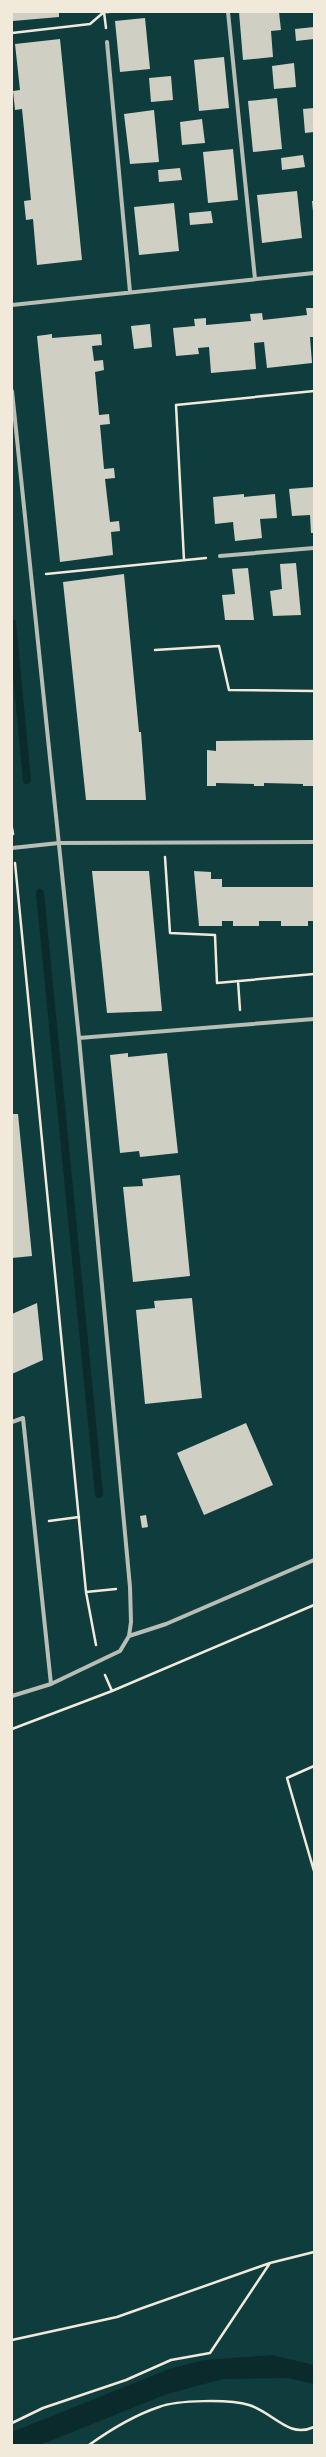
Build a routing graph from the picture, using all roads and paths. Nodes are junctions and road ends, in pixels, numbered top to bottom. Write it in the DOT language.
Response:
graph roads {
  1 [pos="109,12"];
  2 [pos="228,12"];
  3 [pos="12,33"];
  4 [pos="107,42"];
  5 [pos="314,273"];
  6 [pos="255,279"];
  7 [pos="130,292"];
  8 [pos="12,305"];
  9 [pos="12,391"];
  10 [pos="314,391"];
  11 [pos="314,548"];
  12 [pos="220,556"];
  13 [pos="184,560"];
  14 [pos="31,575"];
  15 [pos="155,650"];
  16 [pos="314,691"];
  17 [pos="314,842"];
  18 [pos="59,843"];
  19 [pos="164,843"];
  20 [pos="13,848"];
  21 [pos="314,974"];
  22 [pos="238,981"];
  23 [pos="314,1019"];
  24 [pos="242,1025"];
  25 [pos="79,1038"];
  26 [pos="12,1422"];
  27 [pos="79,1517"];
  28 [pos="35,1523"];
  29 [pos="314,1560"];
  30 [pos="130,1587"];
  31 [pos="86,1592"];
  32 [pos="314,1605"];
  33 [pos="129,1636"];
  34 [pos="99,1661"];
  35 [pos="50,1684"];
  36 [pos="112,1691"];
  37 [pos="12,1696"];
  38 [pos="12,1729"];
  39 [pos="314,1766"];
  40 [pos="314,1871"];
  41 [pos="314,2252"];
  42 [pos="270,2263"];
  43 [pos="12,2340"];
  44 [pos="12,2423"];
  45 [pos="314,2427"];
  46 [pos="89,2445"];
  1 -- 3 [label="path"];
  2 -- 6 [label="street"];
  4 -- 7 [label="street"];
  5 -- 6 [label="street"];
  6 -- 7 [label="street"];
  7 -- 8 [label="street"];
  9 -- 14 [label="street"];
  10 -- 13 [label="path"];
  11 -- 12 [label="street"];
  12 -- 13 [label="path"];
  13 -- 14 [label="path"];
  14 -- 18 [label="street"];
  15 -- 16 [label="path"];
  17 -- 19 [label="street"];
  18 -- 19 [label="street"];
  18 -- 20 [label="street"];
  18 -- 25 [label="street"];
  19 -- 22 [label="path"];
  20 -- 27 [label="path"];
  21 -- 22 [label="path"];
  22 -- 24 [label="path"];
  23 -- 24 [label="street"];
  24 -- 25 [label="street"];
  25 -- 30 [label="street"];
  26 -- 28 [label="street"];
  27 -- 28 [label="path"];
  27 -- 31 [label="path"];
  28 -- 35 [label="street"];
  29 -- 33 [label="street"];
  30 -- 31 [label="path"];
  30 -- 33 [label="street"];
  31 -- 34 [label="path"];
  32 -- 36 [label="path"];
  33 -- 34 [label="street"];
  34 -- 35 [label="street"];
  34 -- 36 [label="path"];
  35 -- 37 [label="street"];
  36 -- 38 [label="path"];
  39 -- 40 [label="path"];
  41 -- 42 [label="path"];
  42 -- 43 [label="path"];
  42 -- 44 [label="path"];
  45 -- 46 [label="path"];
}
